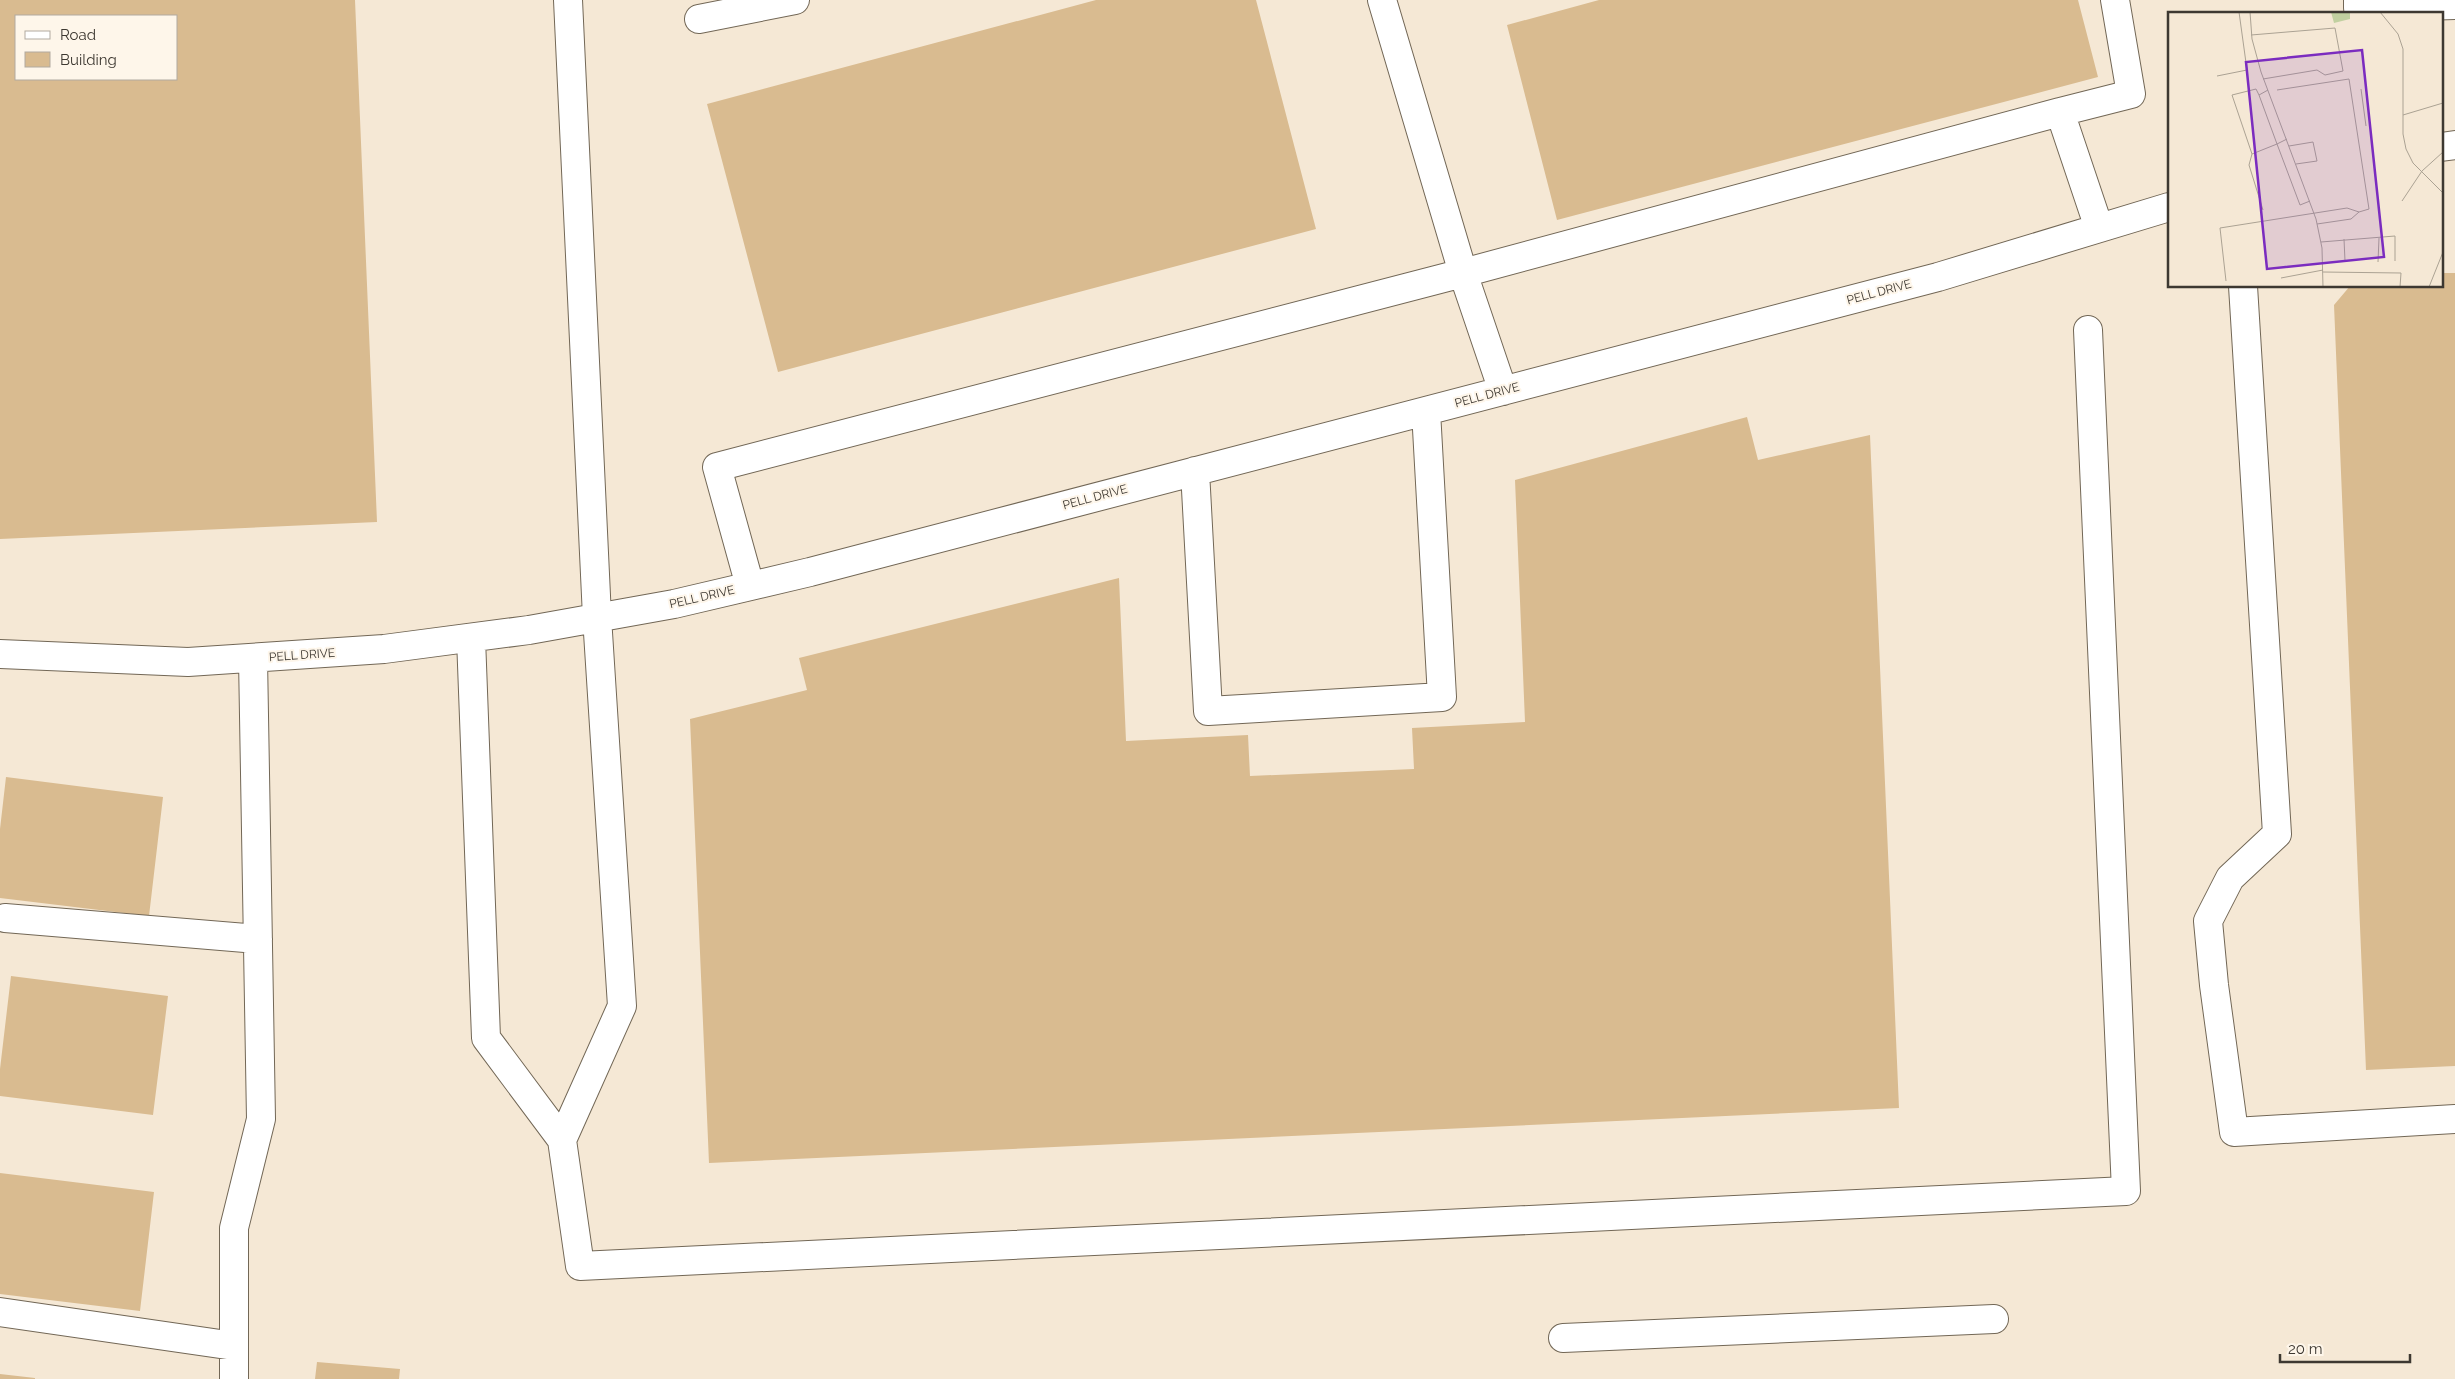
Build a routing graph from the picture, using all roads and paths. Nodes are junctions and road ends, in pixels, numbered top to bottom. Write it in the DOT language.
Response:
graph roads {
  1 [pos="568,0"];
  2 [pos="795,0"];
  3 [pos="1382,0"];
  4 [pos="2115,0"];
  5 [pos="2455,5"];
  6 [pos="2359,7"];
  7 [pos="699,19"];
  8 [pos="2060,112"];
  9 [pos="2455,145"];
  10 [pos="2442,147"];
  11 [pos="2168,207"];
  12 [pos="2099,228"];
  13 [pos="1463,273"];
  14 [pos="2243,288"];
  15 [pos="2088,330"];
  16 [pos="1503,390"];
  17 [pos="1426,411"];
  18 [pos="1195,471"];
  19 [pos="750,586"];
  20 [pos="597,618"];
  21 [pos="471,638"];
  22 [pos="0,654"];
  23 [pos="252,658"];
  24 [pos="5,918"];
  25 [pos="258,939"];
  26 [pos="2455,1119"];
  27 [pos="562,1140"];
  28 [pos="0,1312"];
  29 [pos="1994,1319"];
  30 [pos="1563,1338"];
  31 [pos="234,1346"];
  32 [pos="234,1379"];
  1 -- 20 [label="street"];
  2 -- 7 [label="street"];
  3 -- 13 [label="street"];
  4 -- 8 [label="street"];
  5 -- 6 [label="street"];
  8 -- 12 [label="street"];
  8 -- 13 [label="street"];
  9 -- 10 [label="street"];
  11 -- 12 [label="street, PELL DRIVE"];
  12 -- 16 [label="street, PELL DRIVE"];
  13 -- 16 [label="street"];
  13 -- 19 [label="street"];
  14 -- 26 [label="street"];
  15 -- 27 [label="street"];
  16 -- 17 [label="street, PELL DRIVE"];
  17 -- 18 [label="street, PELL DRIVE"];
  17 -- 18 [label="street"];
  18 -- 19 [label="street, PELL DRIVE"];
  19 -- 20 [label="street, PELL DRIVE"];
  20 -- 21 [label="street, PELL DRIVE"];
  20 -- 27 [label="street"];
  21 -- 23 [label="street, PELL DRIVE"];
  21 -- 27 [label="street"];
  22 -- 23 [label="street, PELL DRIVE"];
  23 -- 25 [label="street"];
  24 -- 25 [label="street"];
  25 -- 31 [label="street"];
  28 -- 31 [label="street"];
  29 -- 30 [label="street"];
  31 -- 32 [label="street"];
}
